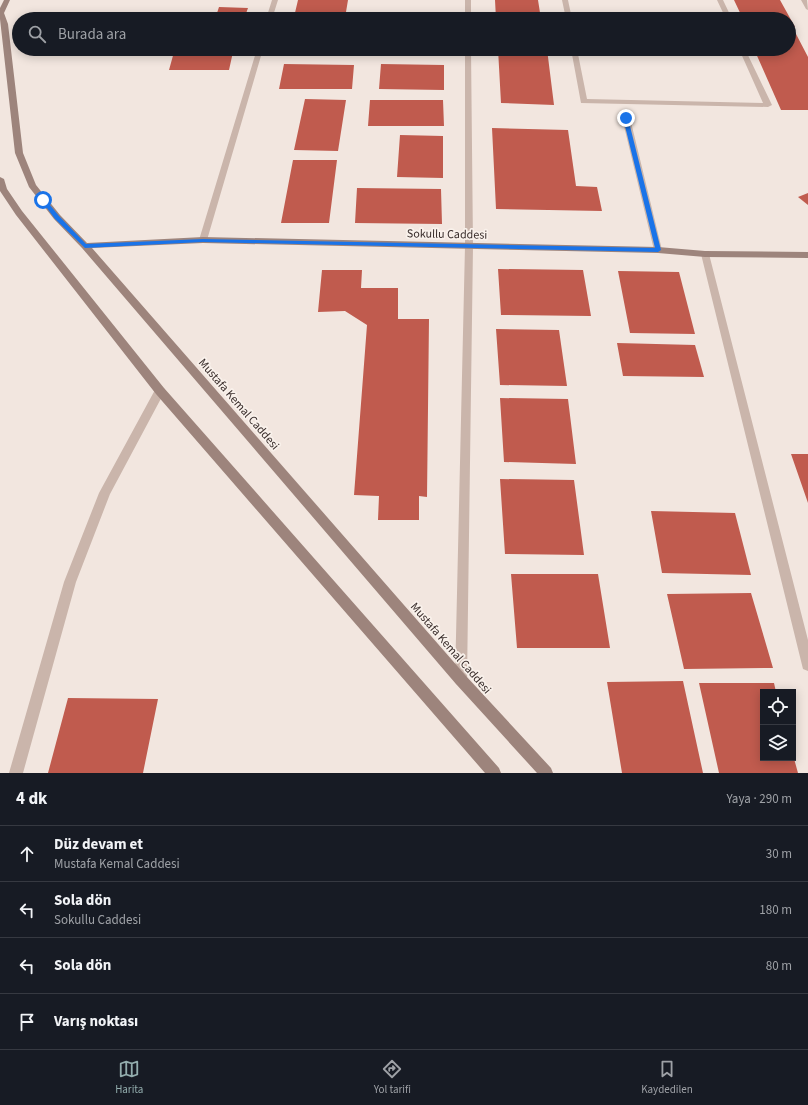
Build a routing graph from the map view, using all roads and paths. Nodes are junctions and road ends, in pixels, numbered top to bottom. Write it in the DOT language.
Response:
graph roads {
  1 [pos="7,0"];
  2 [pos="275,0"];
  3 [pos="468,0"];
  4 [pos="566,0"];
  5 [pos="720,0"];
  6 [pos="804,0"];
  7 [pos="808,8"];
  8 [pos="1,11"];
  9 [pos="271,12"];
  10 [pos="468,12"];
  11 [pos="568,12"];
  12 [pos="726,12"];
  13 [pos="258,56"];
  14 [pos="468,56"];
  15 [pos="575,56"];
  16 [pos="745,56"];
  17 [pos="626,118"];
  18 [pos="0,179"];
  19 [pos="203,240"];
  20 [pos="85,246"];
  21 [pos="469,246"];
  22 [pos="658,250"];
  23 [pos="705,254"];
  24 [pos="808,255"];
  25 [pos="160,391"];
  26 [pos="808,665"];
  27 [pos="461,680"];
  28 [pos="16,773"];
  29 [pos="494,773"];
  30 [pos="546,773"];
  1 -- 8 [label="main road"];
  2 -- 9 [label="street"];
  3 -- 10 [label="street"];
  4 -- 11 [label="street"];
  5 -- 12 [label="street"];
  6 -- 7 [label="street"];
  8 -- 20 [label="main road, Mustafa Kemal Caddesi"];
  13 -- 19 [label="street"];
  14 -- 21 [label="street"];
  15 -- 16 [label="street"];
  17 -- 22 [label="street"];
  18 -- 25 [label="main road"];
  19 -- 20 [label="main road, Sokullu Caddesi"];
  19 -- 21 [label="main road, Sokullu Caddesi"];
  20 -- 27 [label="main road, Mustafa Kemal Caddesi"];
  21 -- 22 [label="main road, Sokullu Caddesi"];
  21 -- 27 [label="street"];
  22 -- 23 [label="main road, Sokullu Caddesi"];
  23 -- 24 [label="main road, Sokullu Caddesi"];
  23 -- 26 [label="street"];
  25 -- 28 [label="street"];
  25 -- 29 [label="main road"];
  27 -- 30 [label="main road, Mustafa Kemal Caddesi"];
}
